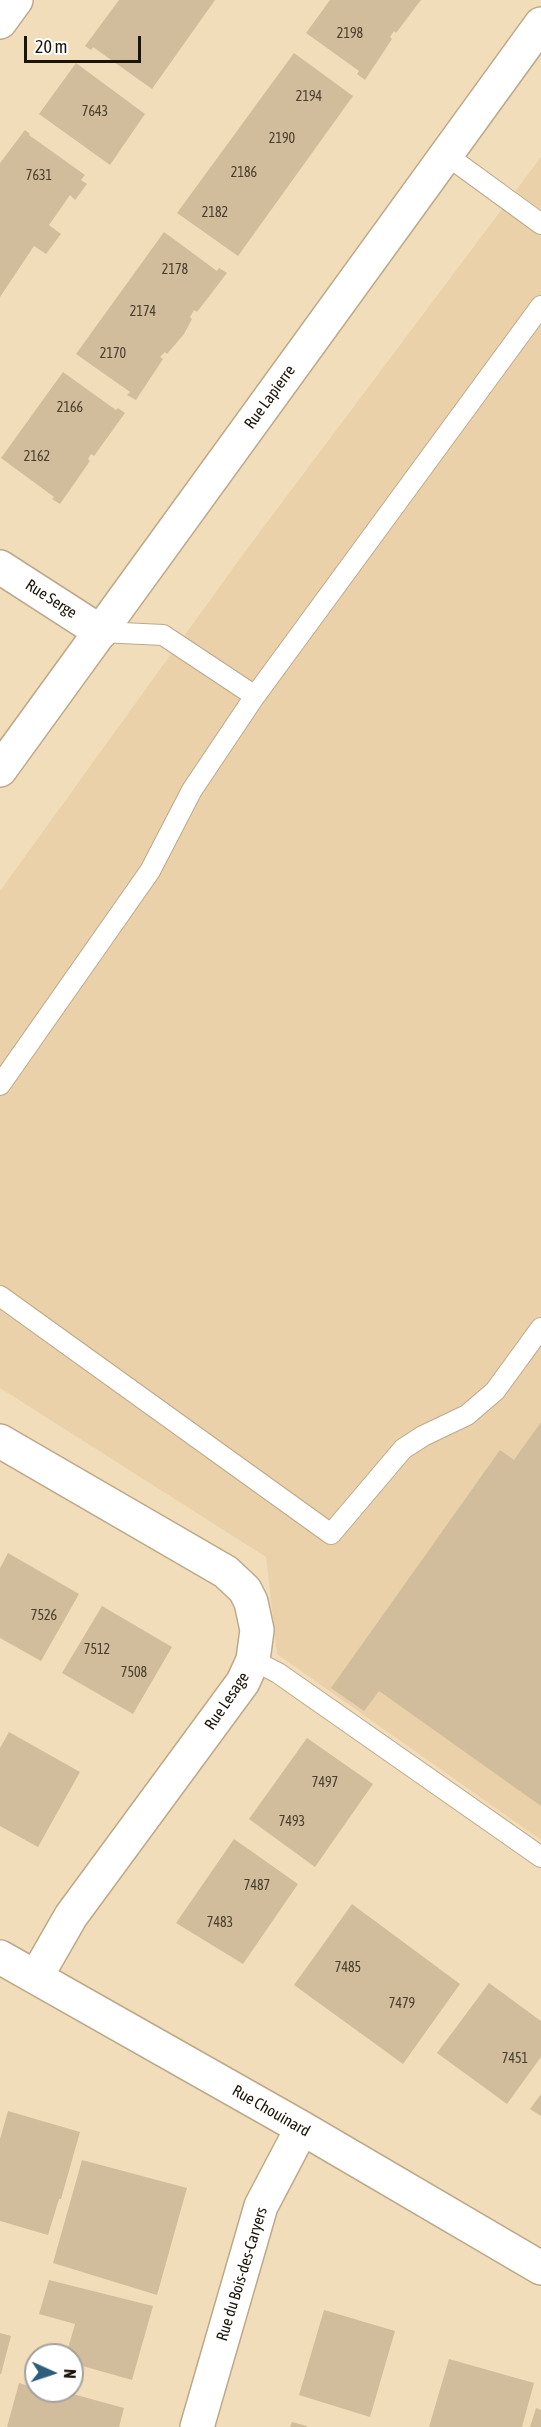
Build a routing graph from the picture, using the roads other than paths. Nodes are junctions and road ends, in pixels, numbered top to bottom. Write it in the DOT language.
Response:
graph roads {
  1 [pos="16,0"];
  2 [pos="0,22"];
  3 [pos="541,24"];
  4 [pos="445,154"];
  5 [pos="541,224"];
  6 [pos="541,306"];
  7 [pos="0,567"];
  8 [pos="101,632"];
  9 [pos="255,696"];
  10 [pos="0,771"];
  11 [pos="0,1085"];
  12 [pos="0,1296"];
  13 [pos="541,1328"];
  14 [pos="0,1441"];
  15 [pos="253,1660"];
  16 [pos="541,1857"];
  17 [pos="0,1957"];
  18 [pos="36,1977"];
  19 [pos="302,2128"];
  20 [pos="541,2268"];
  21 [pos="197,2427"];
  1 -- 2 [label="street"];
  3 -- 4 [label="street, Rue Lapierre"];
  4 -- 5 [label="lane"];
  4 -- 8 [label="street, Rue Lapierre"];
  6 -- 9 [label="lane"];
  7 -- 8 [label="street, Rue Serge"];
  8 -- 9 [label="lane"];
  8 -- 10 [label="street, Rue Lapierre"];
  9 -- 11 [label="lane"];
  12 -- 13 [label="lane"];
  14 -- 15 [label="street, Rue Lesage"];
  15 -- 16 [label="lane"];
  15 -- 18 [label="street, Rue Lesage"];
  17 -- 18 [label="street, Rue Chouinard"];
  18 -- 19 [label="street, Rue Chouinard"];
  19 -- 20 [label="street, Rue Chouinard"];
  19 -- 21 [label="street, Rue du Bois-des-Caryers"];
}
